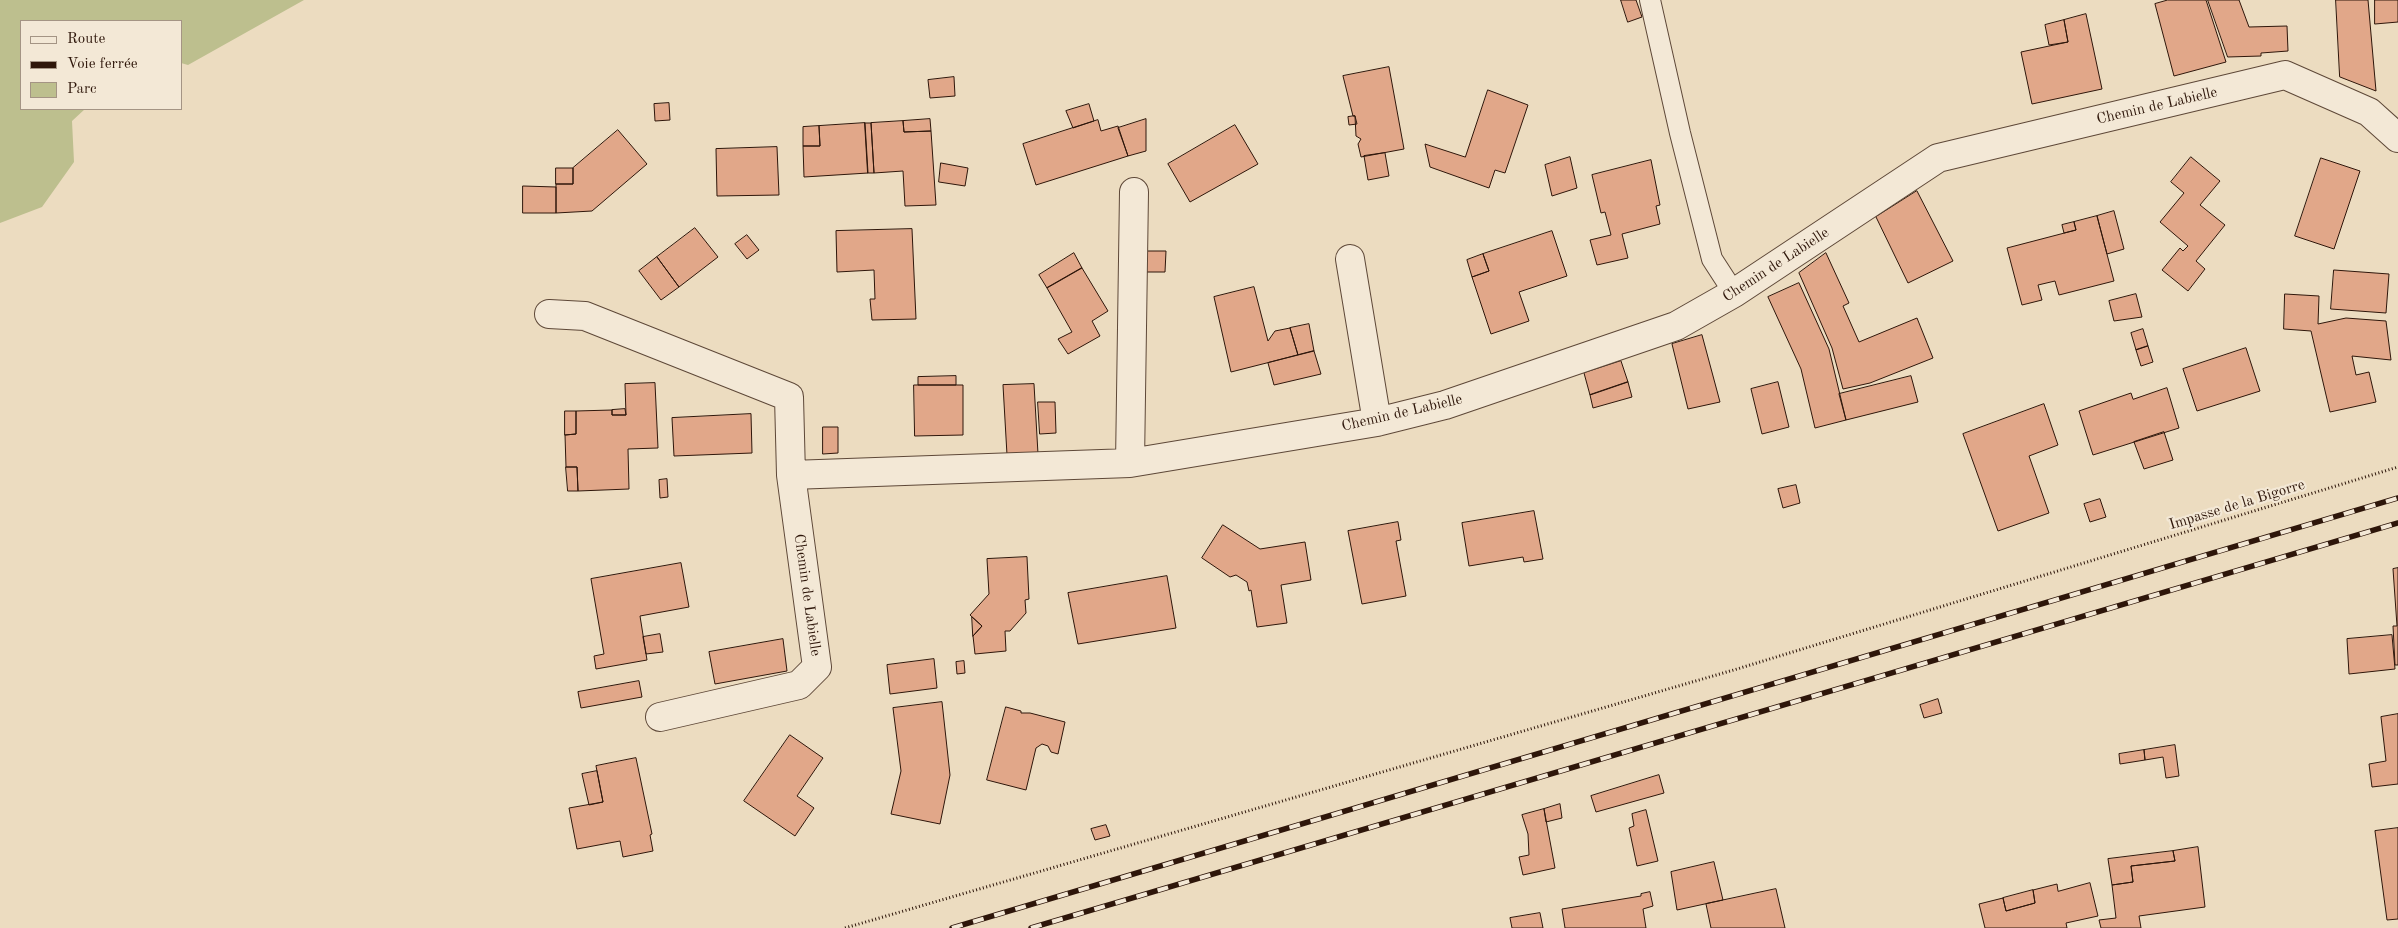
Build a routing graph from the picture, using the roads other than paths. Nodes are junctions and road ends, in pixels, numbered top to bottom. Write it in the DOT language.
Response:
graph roads {
  1 [pos="1650,0"];
  2 [pos="2398,138"];
  3 [pos="1134,192"];
  4 [pos="1350,259"];
  5 [pos="1734,293"];
  6 [pos="549,314"];
  7 [pos="1377,422"];
  8 [pos="1130,464"];
  9 [pos="791,475"];
  10 [pos="660,717"];
  1 -- 5 [label="lane"];
  2 -- 5 [label="street, Chemin de Labielle"];
  3 -- 8 [label="street"];
  4 -- 7 [label="street"];
  5 -- 7 [label="street, Chemin de Labielle"];
  6 -- 9 [label="street, Chemin de Labielle"];
  7 -- 8 [label="street, Chemin de Labielle"];
  8 -- 9 [label="street, Chemin de Labielle"];
  9 -- 10 [label="street, Chemin de Labielle"];
}
